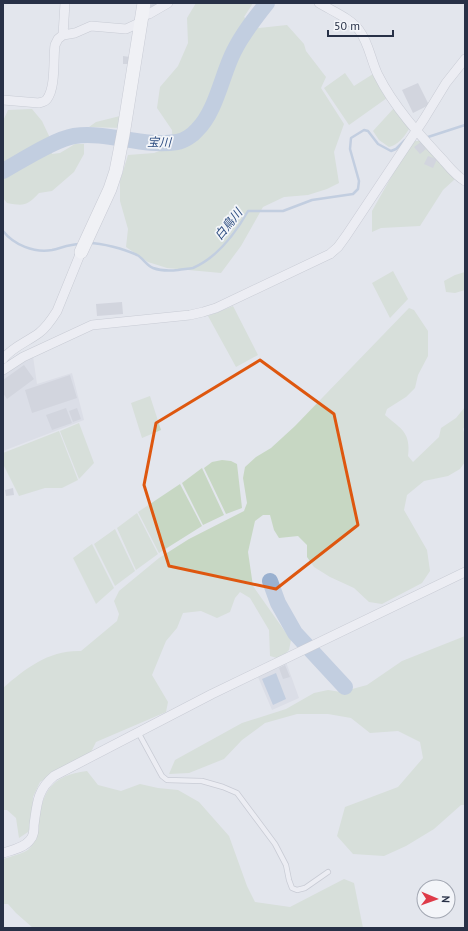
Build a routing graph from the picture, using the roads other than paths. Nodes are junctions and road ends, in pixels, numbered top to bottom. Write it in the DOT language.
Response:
graph roads {
  1 [pos="65,3"];
  2 [pos="144,3"];
  3 [pos="168,3"];
  4 [pos="319,3"];
  5 [pos="141,19"];
  6 [pos="63,35"];
  7 [pos="465,59"];
  8 [pos="3,100"];
  9 [pos="417,130"];
  10 [pos="465,181"];
  11 [pos="83,246"];
  12 [pos="3,359"];
  13 [pos="3,370"];
  14 [pos="465,572"];
  15 [pos="138,732"];
  16 [pos="3,853"];
  17 [pos="328,872"];
  1 -- 6 [label="street"];
  2 -- 5 [label="street"];
  3 -- 5 [label="street"];
  4 -- 9 [label="street"];
  5 -- 6 [label="street"];
  5 -- 11 [label="street"];
  6 -- 8 [label="street"];
  7 -- 9 [label="street"];
  9 -- 10 [label="street"];
  9 -- 13 [label="street"];
  11 -- 12 [label="street"];
  14 -- 15 [label="street"];
  15 -- 16 [label="street"];
  15 -- 17 [label="lane"];
}
